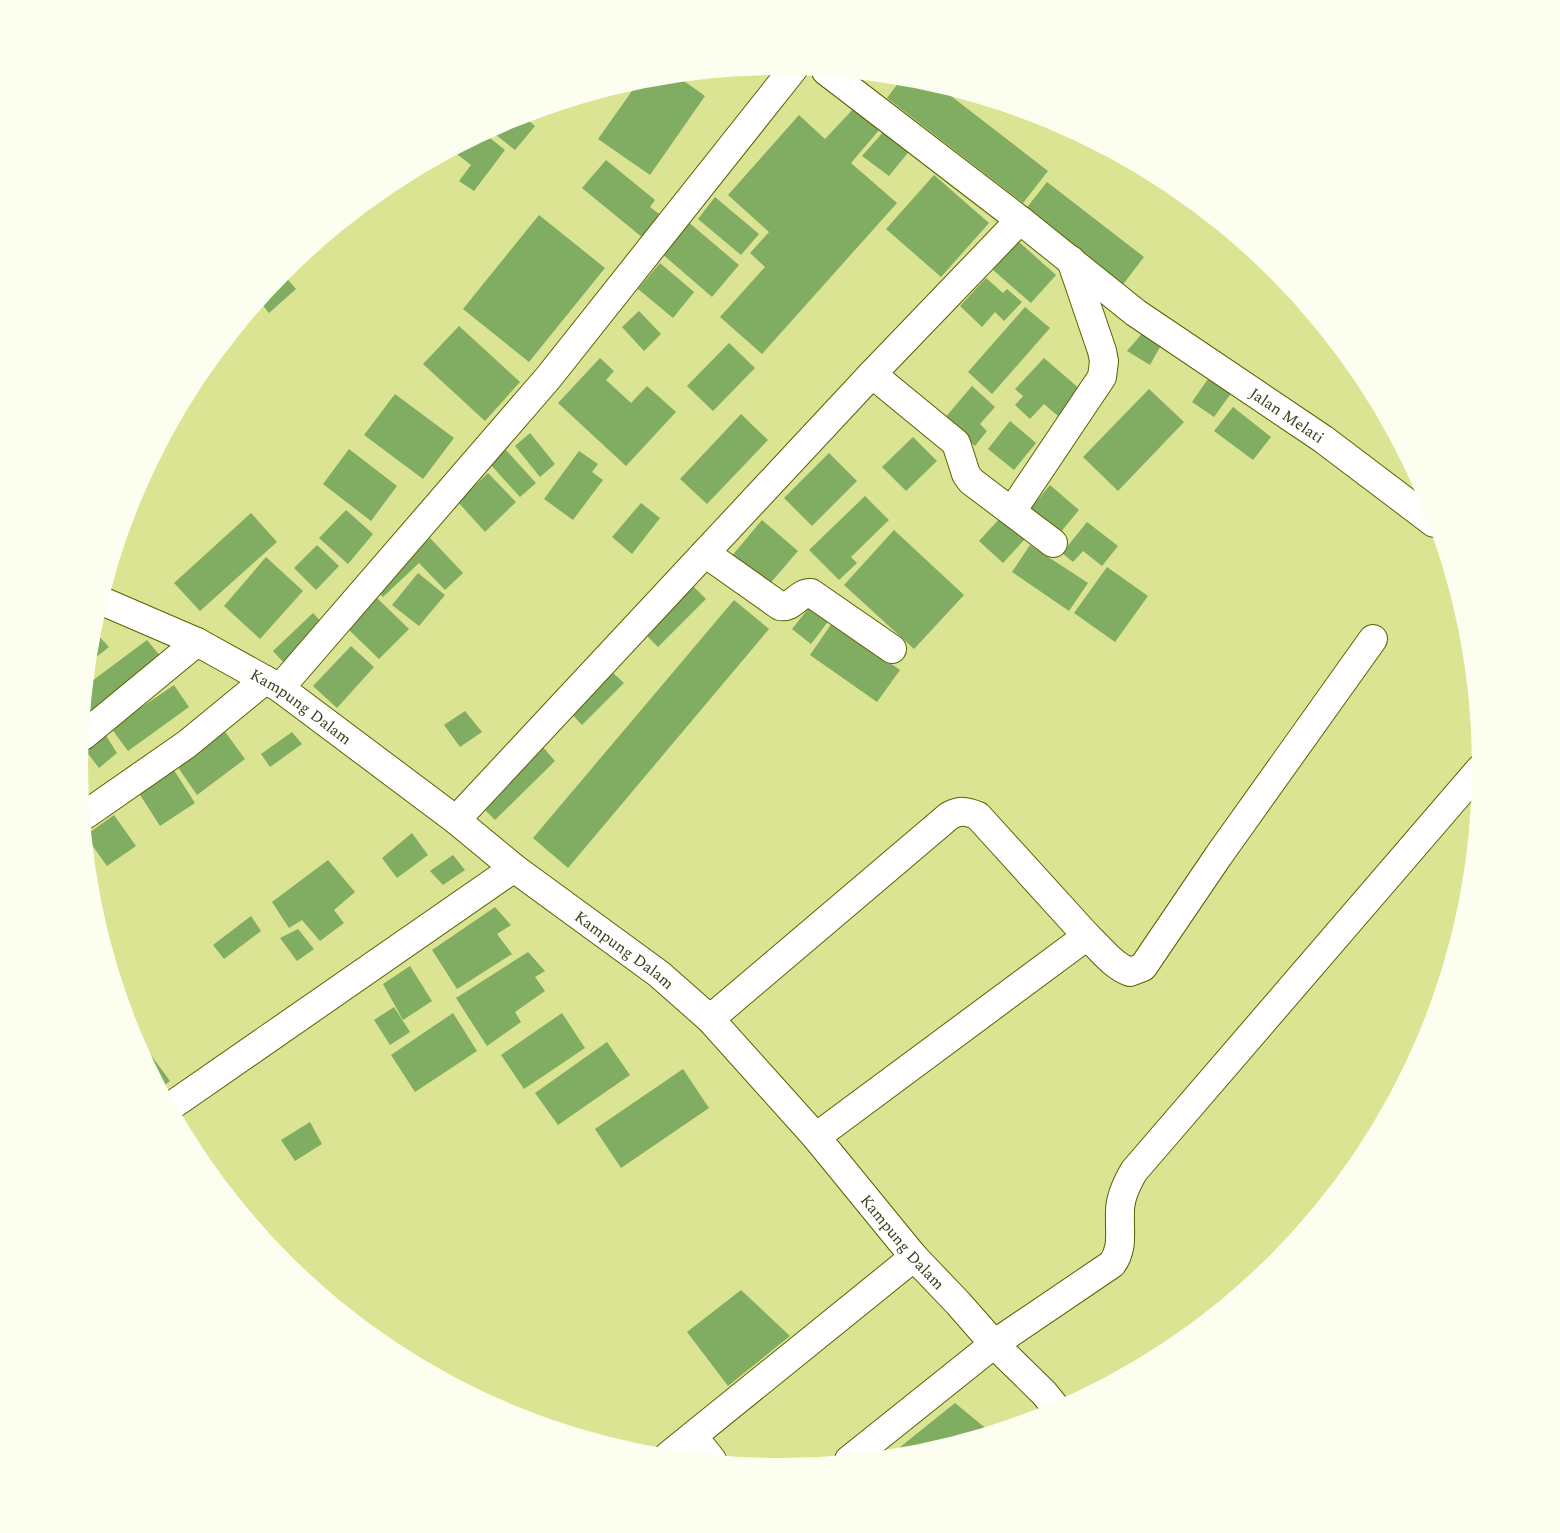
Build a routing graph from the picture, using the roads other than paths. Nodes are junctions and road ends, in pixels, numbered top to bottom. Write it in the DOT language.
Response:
graph roads {
  1 [pos="788,75"];
  2 [pos="834,77"];
  3 [pos="1020,220"];
  4 [pos="1071,260"];
  5 [pos="872,374"];
  6 [pos="1012,511"];
  7 [pos="1424,516"];
  8 [pos="1053,543"];
  9 [pos="705,553"];
  10 [pos="108,604"];
  11 [pos="1373,639"];
  12 [pos="197,642"];
  13 [pos="892,649"];
  14 [pos="272,684"];
  15 [pos="90,731"];
  16 [pos="1471,779"];
  17 [pos="90,811"];
  18 [pos="456,820"];
  19 [pos="514,868"];
  20 [pos="1087,936"];
  21 [pos="710,1019"];
  22 [pos="176,1103"];
  23 [pos="816,1137"];
  24 [pos="914,1257"];
  25 [pos="994,1344"];
  26 [pos="1051,1402"];
  27 [pos="693,1436"];
  28 [pos="676,1450"];
  29 [pos="857,1453"];
  30 [pos="707,1454"];
  1 -- 14 [label="street"];
  2 -- 3 [label="street, Jalan Melati"];
  3 -- 4 [label="street, Jalan Melati"];
  3 -- 5 [label="street"];
  4 -- 6 [label="street"];
  4 -- 7 [label="street, Jalan Melati"];
  5 -- 6 [label="street"];
  5 -- 9 [label="street"];
  6 -- 8 [label="street"];
  9 -- 13 [label="street"];
  9 -- 18 [label="street"];
  10 -- 12 [label="street, Kampung Dalam"];
  11 -- 20 [label="street"];
  12 -- 14 [label="street, Kampung Dalam"];
  12 -- 15 [label="street"];
  14 -- 17 [label="street"];
  14 -- 18 [label="street, Kampung Dalam"];
  16 -- 25 [label="street"];
  18 -- 19 [label="street, Kampung Dalam"];
  19 -- 21 [label="street, Kampung Dalam"];
  19 -- 22 [label="street"];
  20 -- 21 [label="street"];
  20 -- 23 [label="street"];
  21 -- 23 [label="street, Kampung Dalam"];
  23 -- 24 [label="street, Kampung Dalam"];
  24 -- 25 [label="street, Kampung Dalam"];
  24 -- 27 [label="street"];
  25 -- 26 [label="street, Kampung Dalam"];
  25 -- 29 [label="street"];
  27 -- 28 [label="street"];
  27 -- 30 [label="street"];
}
